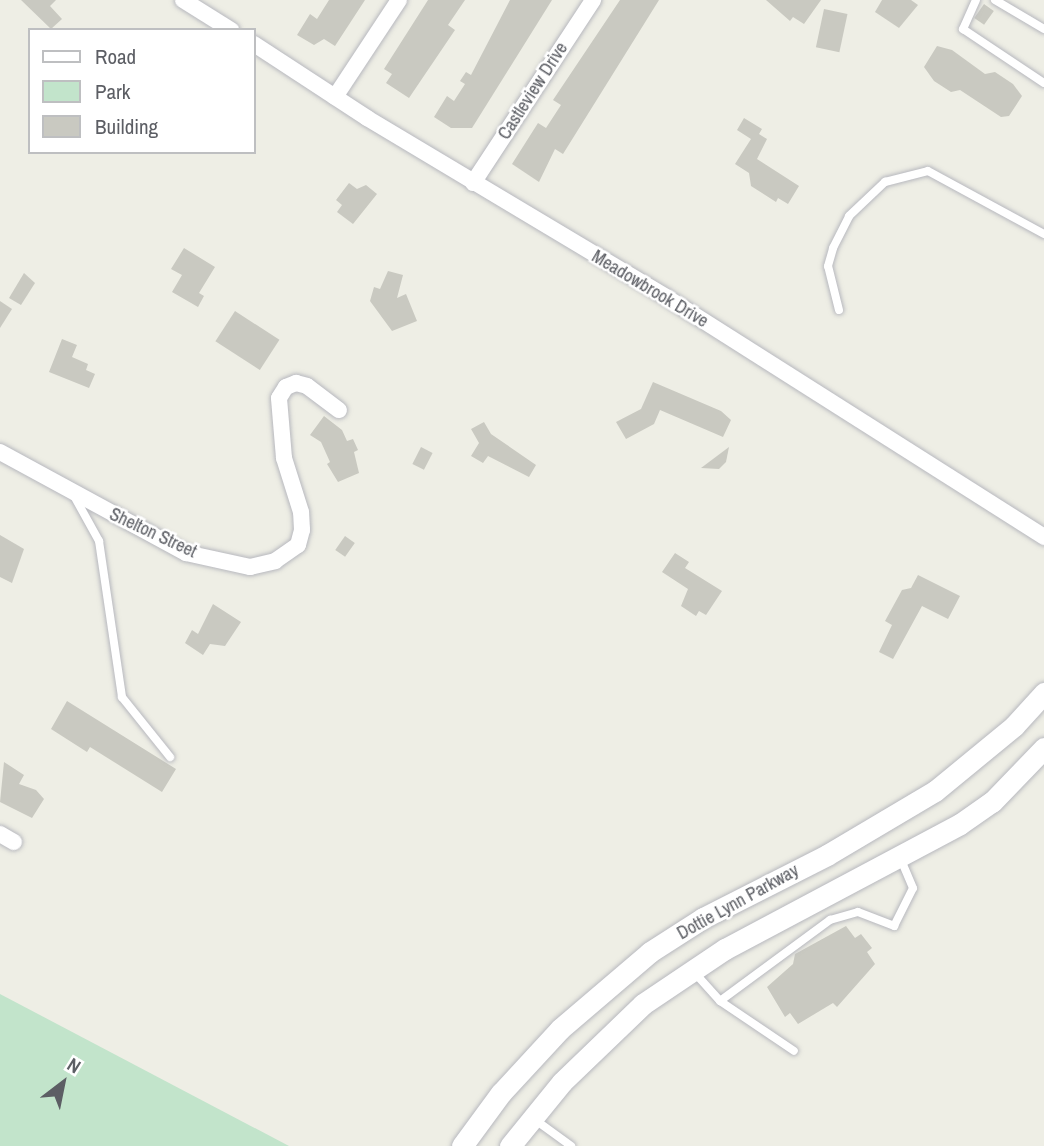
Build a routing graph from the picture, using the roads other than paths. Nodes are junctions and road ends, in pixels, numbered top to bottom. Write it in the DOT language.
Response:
graph roads {
  1 [pos="183,0"];
  2 [pos="399,0"];
  3 [pos="593,0"];
  4 [pos="976,0"];
  5 [pos="995,0"];
  6 [pos="228,28"];
  7 [pos="1044,29"];
  8 [pos="256,45"];
  9 [pos="1044,83"];
  10 [pos="335,97"];
  11 [pos="473,183"];
  12 [pos="1044,234"];
  13 [pos="839,310"];
  14 [pos="339,410"];
  15 [pos="0,452"];
  16 [pos="73,494"];
  17 [pos="1044,537"];
  18 [pos="1044,693"];
  19 [pos="1044,748"];
  20 [pos="170,757"];
  21 [pos="900,856"];
  22 [pos="692,970"];
  23 [pos="720,1001"];
  24 [pos="794,1051"];
  25 [pos="532,1117"];
  26 [pos="462,1146"];
  27 [pos="510,1146"];
  28 [pos="571,1146"];
  1 -- 6 [label="street"];
  2 -- 10 [label="street"];
  3 -- 11 [label="street, Castleview Drive"];
  4 -- 9 [label="lane"];
  5 -- 7 [label="lane"];
  8 -- 10 [label="street, Meadowbrook Drive"];
  10 -- 11 [label="street, Meadowbrook Drive"];
  11 -- 17 [label="street, Meadowbrook Drive"];
  12 -- 13 [label="lane"];
  14 -- 16 [label="street, Shelton Street"];
  15 -- 16 [label="street, Shelton Street"];
  16 -- 20 [label="lane"];
  18 -- 26 [label="main road, Dottie Lynn Parkway"];
  19 -- 21 [label="main road, Dottie Lynn Parkway"];
  21 -- 22 [label="main road, Dottie Lynn Parkway"];
  21 -- 23 [label="lane"];
  22 -- 23 [label="lane"];
  22 -- 25 [label="main road, Dottie Lynn Parkway"];
  23 -- 24 [label="lane"];
  25 -- 27 [label="main road, Dottie Lynn Parkway"];
  25 -- 28 [label="lane"];
}
